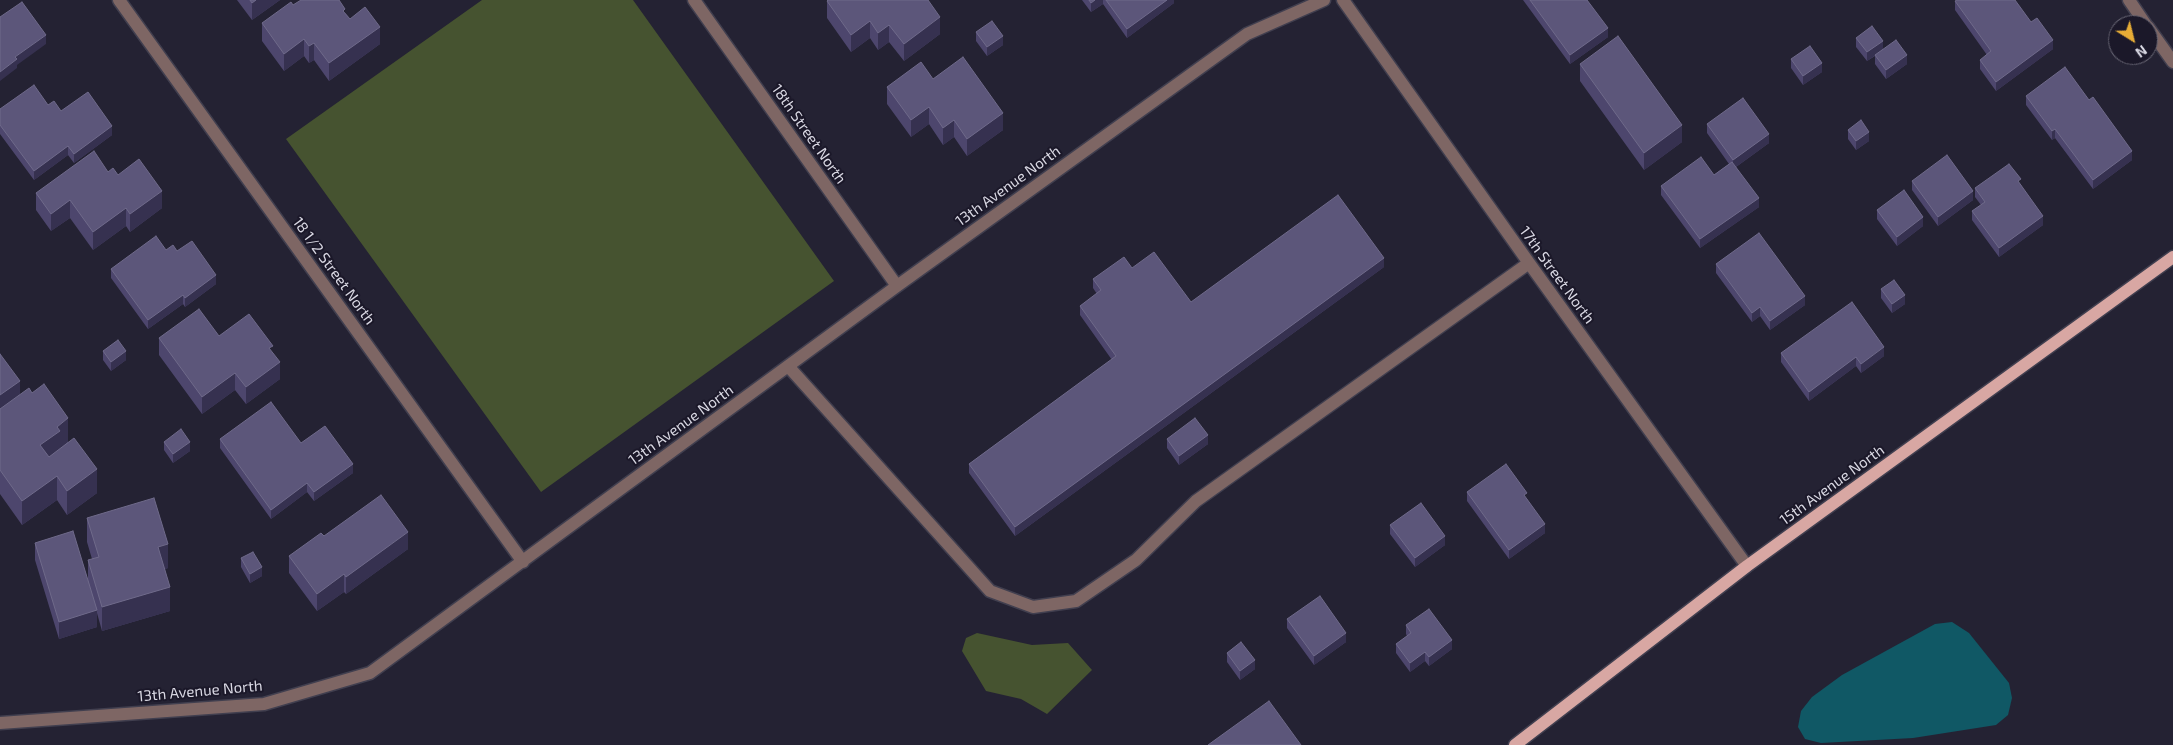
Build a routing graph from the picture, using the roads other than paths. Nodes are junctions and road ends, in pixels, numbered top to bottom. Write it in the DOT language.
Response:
graph roads {
  1 [pos="119,0"];
  2 [pos="694,0"];
  3 [pos="1324,0"];
  4 [pos="1343,0"];
  5 [pos="2128,0"];
  6 [pos="2139,15"];
  7 [pos="2158,41"];
  8 [pos="2173,62"];
  9 [pos="2173,257"];
  10 [pos="1528,263"];
  11 [pos="897,286"];
  12 [pos="788,366"];
  13 [pos="523,562"];
  14 [pos="1748,566"];
  15 [pos="0,723"];
  16 [pos="1515,745"];
  1 -- 13 [label="street, 18 1/2 Street North"];
  2 -- 11 [label="street, 18th Street North"];
  3 -- 11 [label="street, 13th Avenue North"];
  4 -- 10 [label="street, 17th Street North"];
  5 -- 6 [label="street"];
  7 -- 8 [label="street"];
  9 -- 14 [label="main road, 15th Avenue North"];
  10 -- 12 [label="street"];
  10 -- 14 [label="street, 17th Street North"];
  11 -- 12 [label="street, 13th Avenue North"];
  12 -- 13 [label="street, 13th Avenue North"];
  13 -- 15 [label="street, 13th Avenue North"];
  14 -- 16 [label="main road, 15th Avenue North"];
}
